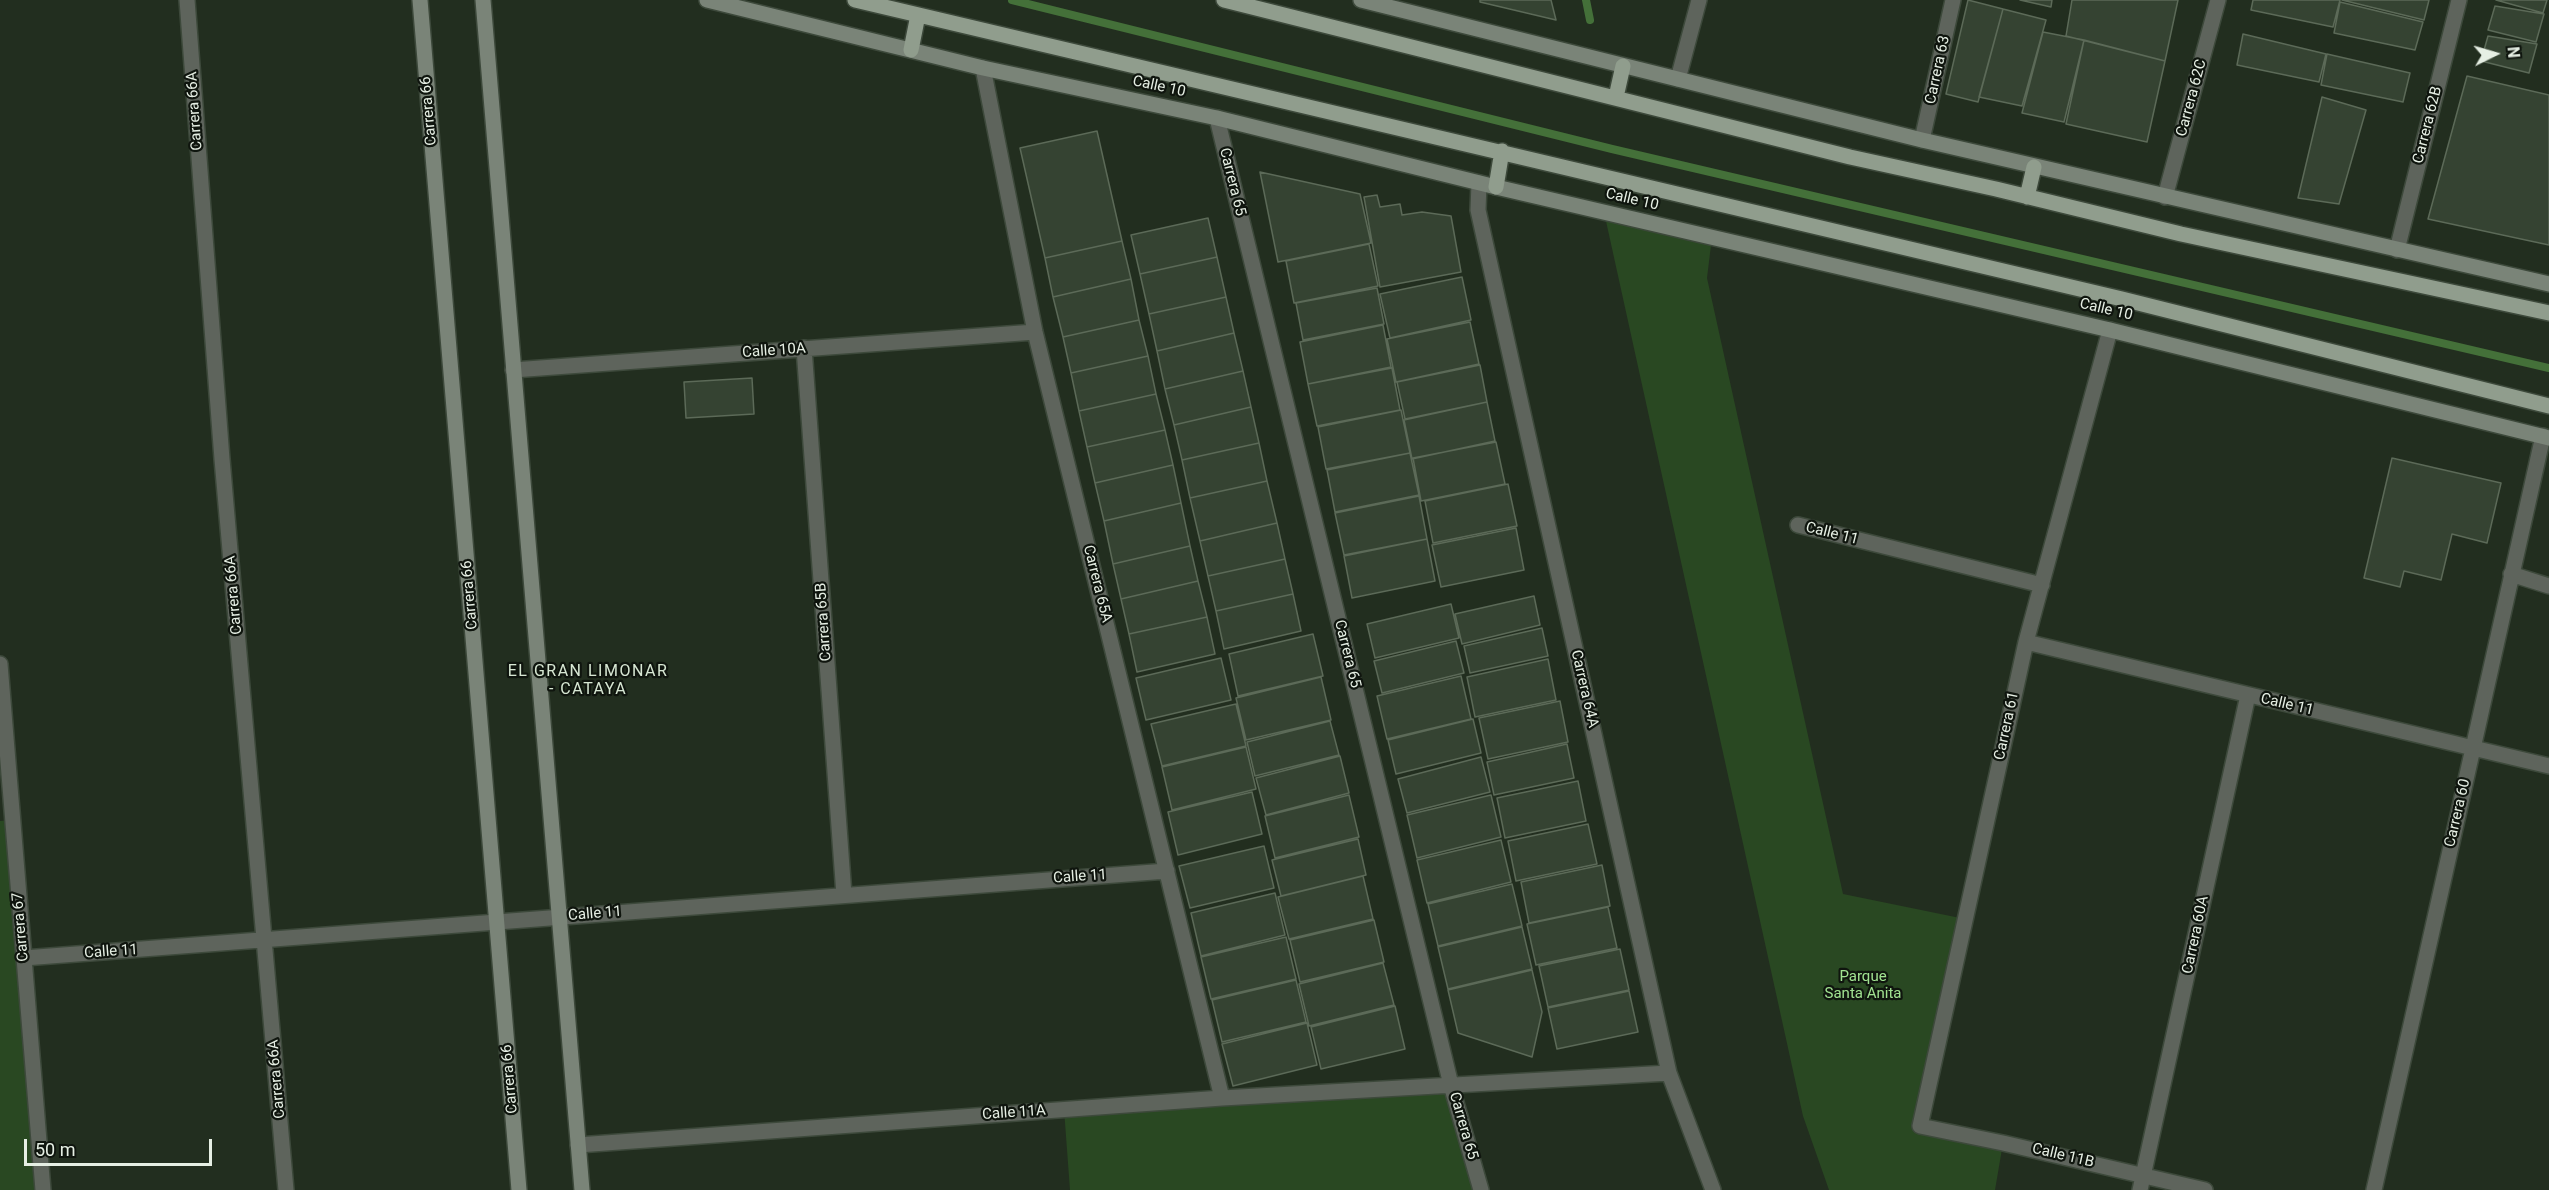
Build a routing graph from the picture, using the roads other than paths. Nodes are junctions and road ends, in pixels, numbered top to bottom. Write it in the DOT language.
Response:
graph roads {
  1 [pos="187,0"];
  2 [pos="420,0"];
  3 [pos="483,0"];
  4 [pos="707,0"];
  5 [pos="855,0"];
  6 [pos="1224,0"];
  7 [pos="1361,0"];
  8 [pos="1699,0"];
  9 [pos="1953,0"];
  10 [pos="2218,0"];
  11 [pos="2459,0"];
  12 [pos="918,15"];
  13 [pos="911,50"];
  14 [pos="1623,66"];
  15 [pos="983,68"];
  16 [pos="1678,79"];
  17 [pos="1616,97"];
  18 [pos="1217,118"];
  19 [pos="1922,140"];
  20 [pos="1502,151"];
  21 [pos="2034,167"];
  22 [pos="1479,183"];
  23 [pos="1496,187"];
  24 [pos="2027,197"];
  25 [pos="2165,197"];
  26 [pos="2397,250"];
  27 [pos="2549,284"];
  28 [pos="2549,313"];
  29 [pos="2110,330"];
  30 [pos="1035,332"];
  31 [pos="804,348"];
  32 [pos="513,370"];
  33 [pos="2549,406"];
  34 [pos="2546,437"];
  35 [pos="1798,525"];
  36 [pos="2511,574"];
  37 [pos="2042,585"];
  38 [pos="2549,586"];
  39 [pos="2026,642"];
  40 [pos="0,674"];
  41 [pos="2248,695"];
  42 [pos="2472,749"];
  43 [pos="2549,766"];
  44 [pos="1167,871"];
  45 [pos="844,895"];
  46 [pos="559,917"];
  47 [pos="497,922"];
  48 [pos="266,940"];
  49 [pos="24,958"];
  50 [pos="1669,1073"];
  51 [pos="1451,1085"];
  52 [pos="1222,1098"];
  53 [pos="1920,1126"];
  54 [pos="578,1145"];
  55 [pos="2142,1183"];
  56 [pos="43,1190"];
  57 [pos="286,1190"];
  58 [pos="519,1190"];
  59 [pos="582,1190"];
  60 [pos="1481,1190"];
  61 [pos="1713,1190"];
  62 [pos="2205,1190"];
  63 [pos="2374,1190"];
  1 -- 48 [label="street, Carrera 66A"];
  2 -- 47 [label="street, Carrera 66"];
  3 -- 32 [label="street"];
  4 -- 13 [label="street, Calle 10"];
  5 -- 12 [label="main road, Calle 10"];
  6 -- 17 [label="main road"];
  7 -- 14 [label="street"];
  8 -- 16 [label="street"];
  9 -- 19 [label="street, Carrera 63"];
  10 -- 25 [label="street, Carrera 62C"];
  11 -- 26 [label="street, Carrera 62B"];
  12 -- 13 [label="main road"];
  12 -- 20 [label="main road, Calle 10"];
  13 -- 15 [label="street, Calle 10"];
  14 -- 16 [label="street"];
  14 -- 17 [label="main road"];
  15 -- 18 [label="street, Calle 10"];
  15 -- 30 [label="street, Carrera 65A"];
  16 -- 19 [label="street"];
  17 -- 24 [label="main road"];
  18 -- 22 [label="street, Calle 10"];
  18 -- 51 [label="street, Carrera 65"];
  19 -- 21 [label="street"];
  20 -- 23 [label="main road"];
  20 -- 33 [label="main road, Calle 10"];
  21 -- 24 [label="main road"];
  21 -- 25 [label="street"];
  22 -- 23 [label="street, Calle 10"];
  22 -- 50 [label="street, Carrera 64A"];
  23 -- 29 [label="street, Calle 10"];
  24 -- 28 [label="main road"];
  25 -- 26 [label="street"];
  26 -- 27 [label="street"];
  29 -- 34 [label="street, Calle 10"];
  29 -- 37 [label="street, Carrera 61"];
  30 -- 31 [label="street, Calle 10A"];
  30 -- 44 [label="street, Carrera 65A"];
  31 -- 32 [label="street, Calle 10A"];
  31 -- 45 [label="street, Carrera 65B"];
  32 -- 46 [label="street"];
  34 -- 36 [label="street, Carrera 60"];
  35 -- 37 [label="street, Calle 11"];
  36 -- 38 [label="street"];
  36 -- 42 [label="street, Carrera 60"];
  37 -- 39 [label="street, Carrera 61"];
  39 -- 41 [label="street, Calle 11"];
  39 -- 53 [label="street, Carrera 61"];
  40 -- 49 [label="street, Carrera 67"];
  41 -- 42 [label="street, Calle 11"];
  41 -- 55 [label="street, Carrera 60A"];
  42 -- 43 [label="street, Calle 11"];
  42 -- 63 [label="street, Carrera 60"];
  44 -- 45 [label="street, Calle 11"];
  44 -- 52 [label="street, Carrera 65A"];
  45 -- 46 [label="street, Calle 11"];
  46 -- 47 [label="street, Calle 11"];
  46 -- 54 [label="street"];
  47 -- 48 [label="street, Calle 11"];
  47 -- 58 [label="street, Carrera 66"];
  48 -- 49 [label="street, Calle 11"];
  48 -- 57 [label="street, Carrera 66A"];
  49 -- 56 [label="street, Carrera 67"];
  50 -- 51 [label="street, Calle 11A"];
  50 -- 61 [label="street, Carrera 64A"];
  51 -- 52 [label="street, Calle 11A"];
  51 -- 60 [label="street, Carrera 65"];
  52 -- 54 [label="street, Calle 11A"];
  53 -- 55 [label="street, Calle 11B"];
  54 -- 59 [label="street"];
  55 -- 62 [label="street, Calle 11B"];
}
